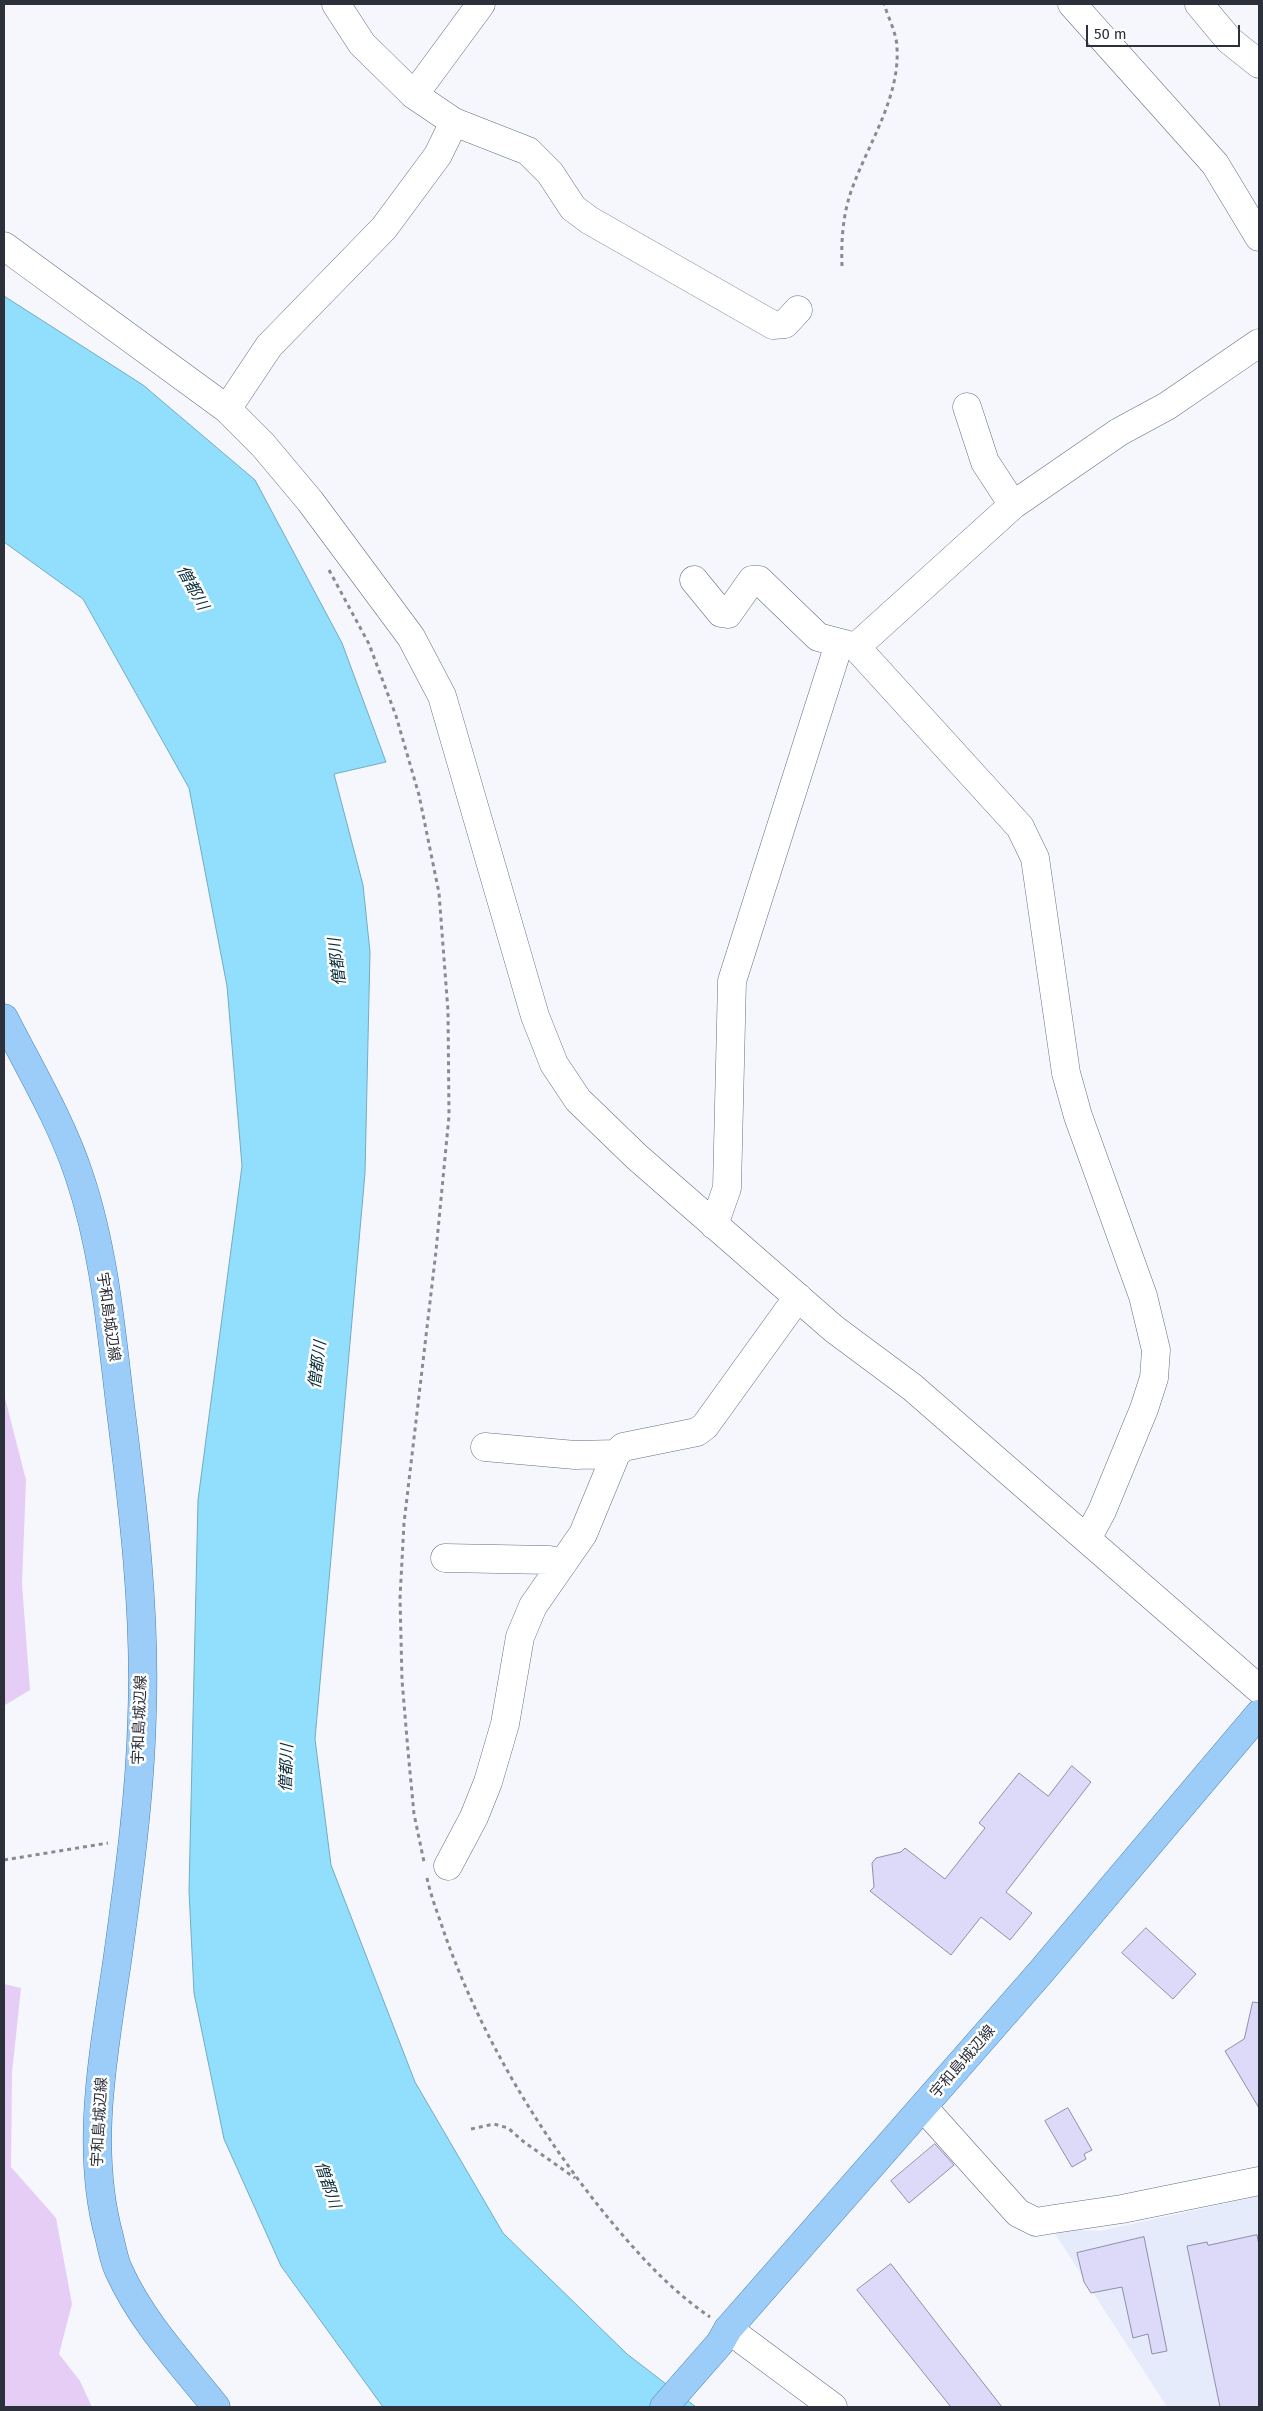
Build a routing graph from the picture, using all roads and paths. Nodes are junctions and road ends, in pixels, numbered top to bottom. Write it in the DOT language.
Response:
graph roads {
  1 [pos="336,4"];
  2 [pos="481,4"];
  3 [pos="884,4"];
  4 [pos="1072,4"];
  5 [pos="1199,4"];
  6 [pos="1259,64"];
  7 [pos="414,96"];
  8 [pos="454,122"];
  9 [pos="1259,237"];
  10 [pos="4,246"];
  11 [pos="842,266"];
  12 [pos="798,310"];
  13 [pos="1259,343"];
  14 [pos="967,407"];
  15 [pos="226,409"];
  16 [pos="1013,505"];
  17 [pos="328,568"];
  18 [pos="694,580"];
  19 [pos="847,645"];
  20 [pos="4,1018"];
  21 [pos="714,1224"];
  22 [pos="798,1297"];
  23 [pos="484,1447"];
  24 [pos="616,1454"];
  25 [pos="1087,1539"];
  26 [pos="445,1558"];
  27 [pos="563,1563"];
  28 [pos="1259,1689"];
  29 [pos="1259,1714"];
  30 [pos="134,1839"];
  31 [pos="4,1860"];
  32 [pos="448,1866"];
  33 [pos="924,2107"];
  34 [pos="471,2129"];
  35 [pos="577,2180"];
  36 [pos="1259,2181"];
  37 [pos="724,2336"];
  38 [pos="216,2407"];
  39 [pos="664,2407"];
  40 [pos="833,2407"];
  1 -- 7 [label="street"];
  2 -- 7 [label="street"];
  3 -- 11 [label="path"];
  4 -- 9 [label="street"];
  5 -- 6 [label="street"];
  7 -- 8 [label="street"];
  8 -- 12 [label="street"];
  8 -- 15 [label="street"];
  10 -- 15 [label="street"];
  13 -- 16 [label="street"];
  14 -- 16 [label="street"];
  15 -- 21 [label="street"];
  16 -- 19 [label="street"];
  17 -- 35 [label="path"];
  18 -- 19 [label="street"];
  19 -- 21 [label="street"];
  19 -- 25 [label="street"];
  20 -- 30 [label="main road, 宇和島城辺線"];
  21 -- 22 [label="street"];
  22 -- 24 [label="street"];
  22 -- 25 [label="street"];
  23 -- 24 [label="street"];
  24 -- 27 [label="street"];
  25 -- 28 [label="street"];
  26 -- 27 [label="street"];
  27 -- 32 [label="street"];
  29 -- 33 [label="main road, 宇和島城辺線"];
  30 -- 31 [label="path"];
  30 -- 38 [label="main road, 宇和島城辺線"];
  33 -- 36 [label="street"];
  33 -- 37 [label="main road, 宇和島城辺線"];
  34 -- 35 [label="path"];
  35 -- 37 [label="path"];
  37 -- 39 [label="main road, 宇和島城辺線"];
  37 -- 40 [label="street"];
}
